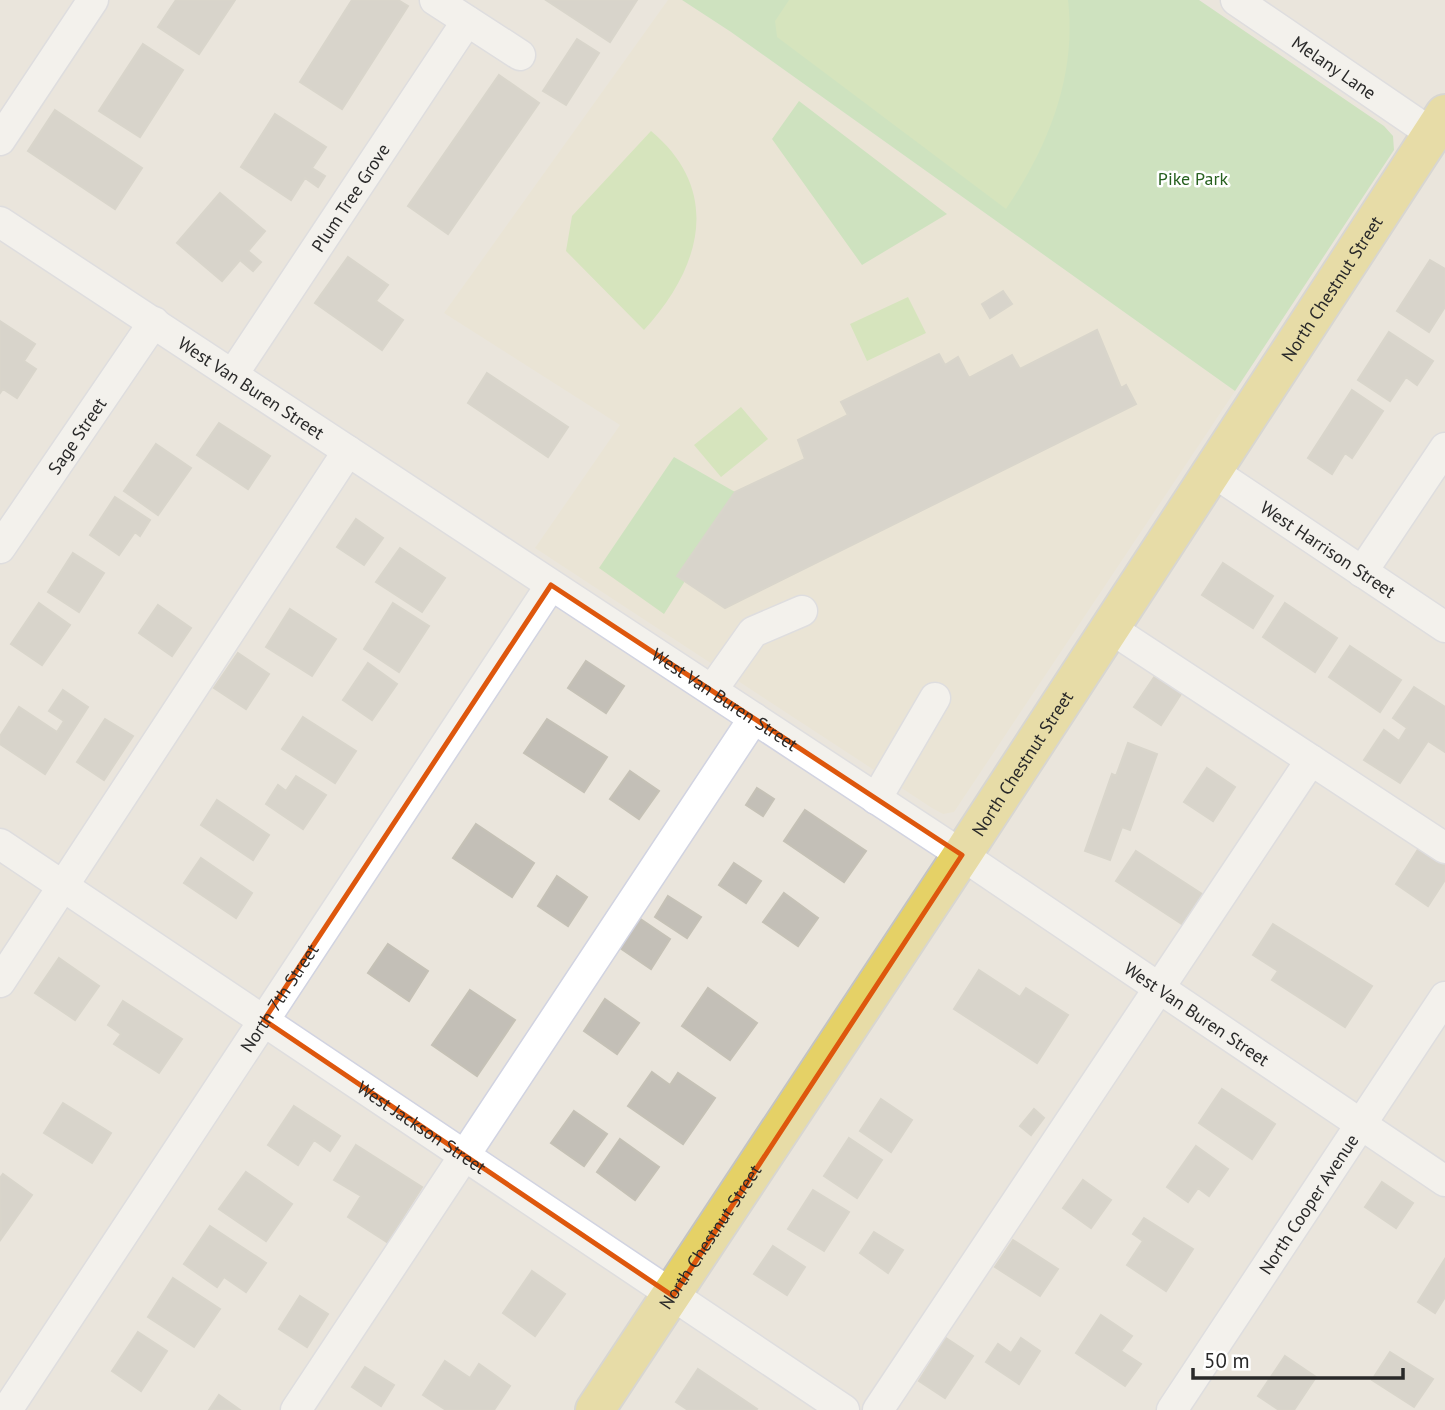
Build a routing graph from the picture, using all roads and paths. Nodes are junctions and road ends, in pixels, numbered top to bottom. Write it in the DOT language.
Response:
graph roads {
  1 [pos="93,0"];
  2 [pos="435,0"];
  3 [pos="1236,0"];
  4 [pos="467,21"];
  5 [pos="520,55"];
  6 [pos="1438,123"];
  7 [pos="0,140"];
  8 [pos="0,222"];
  9 [pos="154,322"];
  10 [pos="233,374"];
  11 [pos="1445,448"];
  12 [pos="348,450"];
  13 [pos="1212,471"];
  14 [pos="0,548"];
  15 [pos="1362,572"];
  16 [pos="551,585"];
  17 [pos="802,611"];
  18 [pos="1445,627"];
  19 [pos="1110,628"];
  20 [pos="712,690"];
  21 [pos="935,698"];
  22 [pos="754,718"];
  23 [pos="1311,760"];
  24 [pos="876,799"];
  25 [pos="0,844"];
  26 [pos="1445,848"];
  27 [pos="962,855"];
  28 [pos="63,886"];
  29 [pos="0,982"];
  30 [pos="1159,989"];
  31 [pos="1445,997"];
  32 [pos="264,1020"];
  33 [pos="1361,1125"];
  34 [pos="465,1155"];
  35 [pos="1445,1181"];
  36 [pos="673,1296"];
  37 [pos="7,1410"];
  38 [pos="296,1410"];
  39 [pos="595,1410"];
  40 [pos="844,1410"];
  41 [pos="878,1410"];
  42 [pos="1172,1410"];
  1 -- 7 [label="street"];
  2 -- 4 [label="street"];
  3 -- 6 [label="street, Melany Lane"];
  4 -- 5 [label="street"];
  4 -- 10 [label="street, Plum Tree Grove"];
  6 -- 13 [label="main road, North Chestnut Street"];
  8 -- 9 [label="street, West Van Buren Street"];
  9 -- 10 [label="street, West Van Buren Street"];
  9 -- 14 [label="street, Sage Street"];
  10 -- 12 [label="street, West Van Buren Street"];
  11 -- 15 [label="street"];
  12 -- 16 [label="street, West Van Buren Street"];
  12 -- 28 [label="street"];
  13 -- 15 [label="street, West Harrison Street"];
  13 -- 19 [label="main road, North Chestnut Street"];
  15 -- 18 [label="street, West Harrison Street"];
  16 -- 20 [label="street, West Van Buren Street"];
  16 -- 32 [label="street, North 7th Street"];
  17 -- 20 [label="street"];
  19 -- 23 [label="street"];
  19 -- 27 [label="main road, North Chestnut Street"];
  20 -- 22 [label="street, West Van Buren Street"];
  21 -- 24 [label="street"];
  22 -- 24 [label="street, West Van Buren Street"];
  22 -- 34 [label="street"];
  23 -- 26 [label="street"];
  23 -- 30 [label="street"];
  24 -- 27 [label="street, West Van Buren Street"];
  25 -- 28 [label="street, West Jackson Street"];
  27 -- 30 [label="street, West Van Buren Street"];
  27 -- 36 [label="main road, North Chestnut Street"];
  28 -- 29 [label="street"];
  28 -- 32 [label="street, West Jackson Street"];
  30 -- 33 [label="street, West Van Buren Street"];
  30 -- 41 [label="street"];
  31 -- 33 [label="street, North Cooper Avenue"];
  32 -- 34 [label="street, West Jackson Street"];
  32 -- 37 [label="street, North 7th Street"];
  33 -- 35 [label="street, West Van Buren Street"];
  33 -- 42 [label="street, North Cooper Avenue"];
  34 -- 36 [label="street, West Jackson Street"];
  34 -- 38 [label="street"];
  36 -- 39 [label="main road, North Chestnut Street"];
  36 -- 40 [label="street, West Jackson Street"];
}
